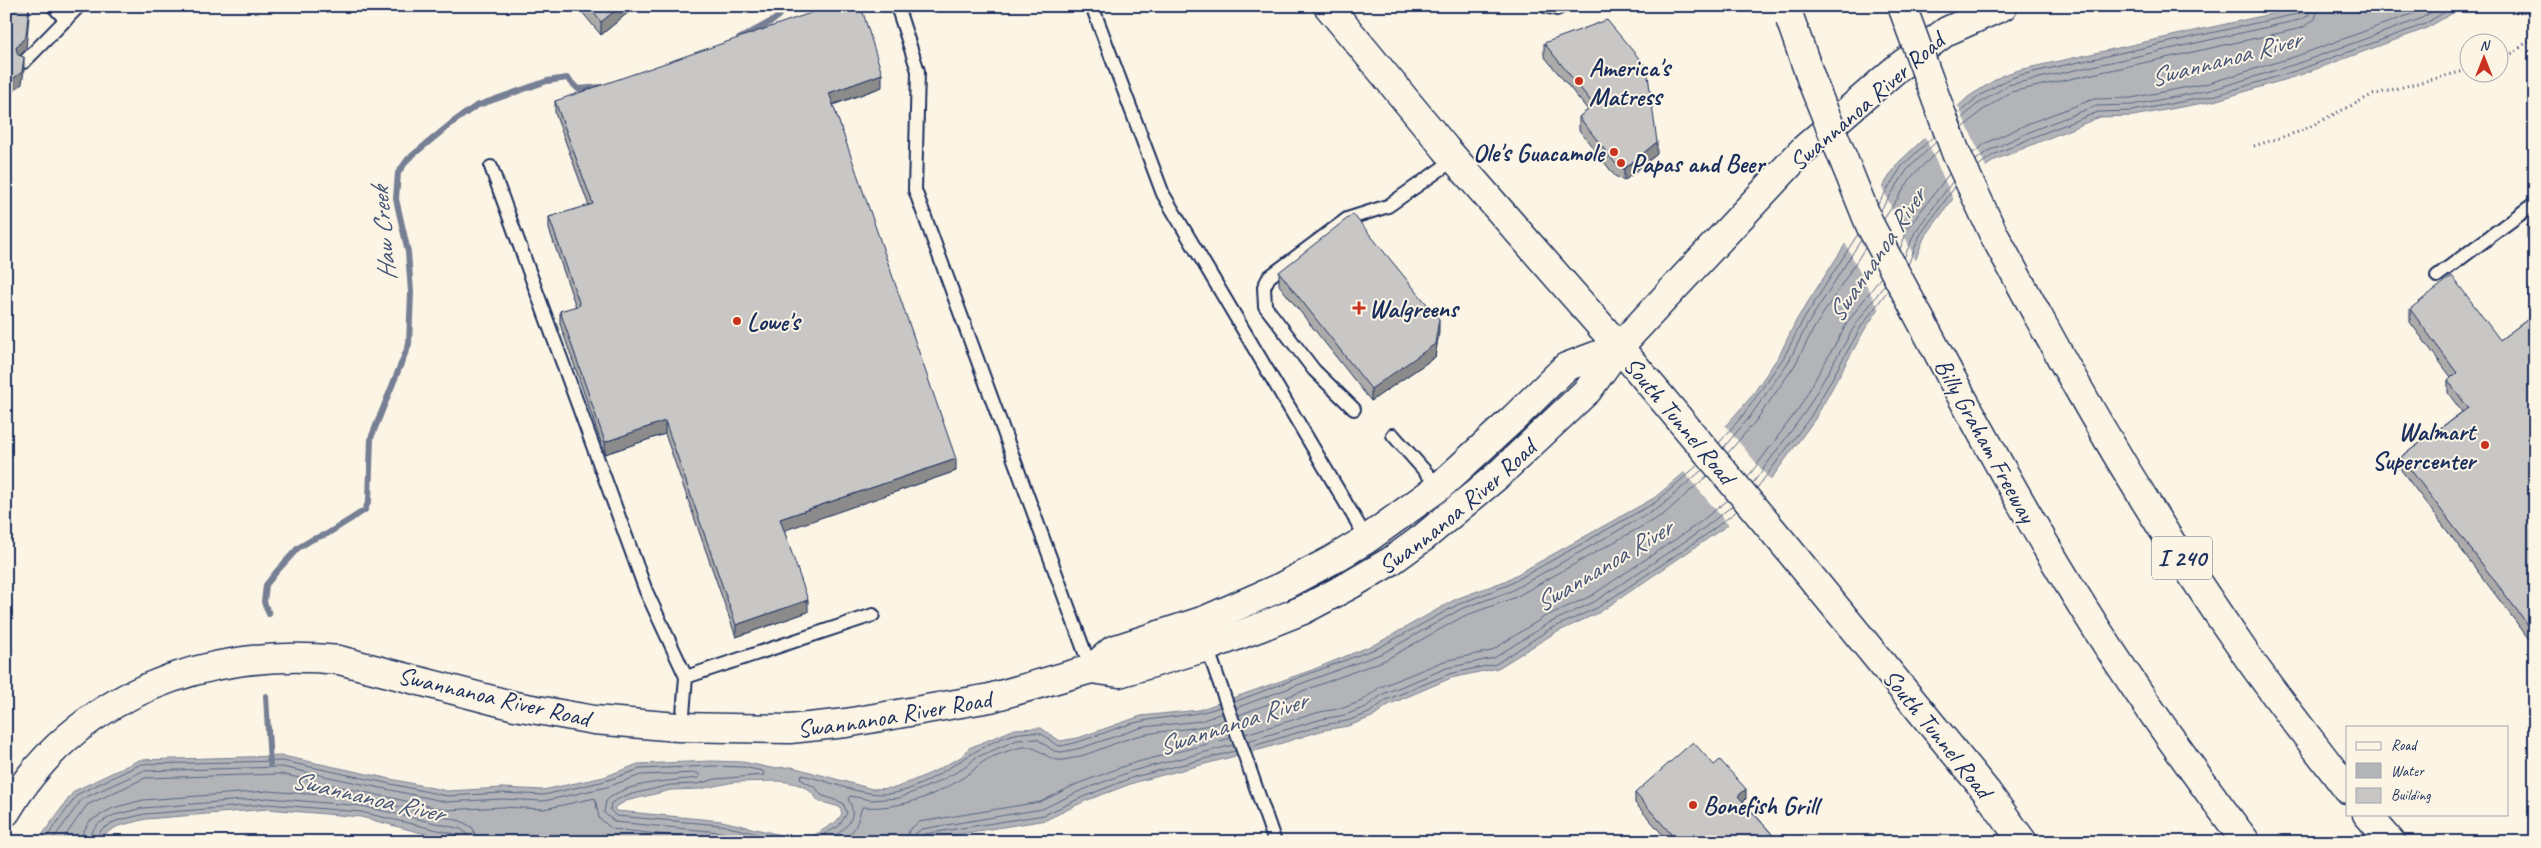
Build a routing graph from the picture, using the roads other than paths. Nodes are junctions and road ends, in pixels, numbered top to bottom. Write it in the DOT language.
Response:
graph roads {
  1 [pos="54,6"];
  2 [pos="79,6"];
  3 [pos="897,6"];
  4 [pos="1092,6"];
  5 [pos="1328,6"];
  6 [pos="1545,6"];
  7 [pos="1562,6"];
  8 [pos="1902,6"];
  9 [pos="2003,6"];
  10 [pos="1788,13"];
  11 [pos="66,20"];
  12 [pos="24,62"];
  13 [pos="1455,160"];
  14 [pos="491,167"];
  15 [pos="2535,203"];
  16 [pos="2437,276"];
  17 [pos="1619,347"];
  18 [pos="1354,409"];
  19 [pos="1393,435"];
  20 [pos="1439,487"];
  21 [pos="1367,539"];
  22 [pos="874,615"];
  23 [pos="1207,647"];
  24 [pos="1091,669"];
  25 [pos="686,677"];
  26 [pos="682,727"];
  27 [pos="2346,787"];
  28 [pos="6,812"];
  29 [pos="2369,816"];
  30 [pos="1275,842"];
  31 [pos="2023,842"];
  32 [pos="2246,842"];
  33 [pos="2391,842"];
  1 -- 11 [label="lane"];
  2 -- 11 [label="lane"];
  3 -- 24 [label="lane"];
  4 -- 21 [label="lane"];
  5 -- 13 [label="main road, South Tunnel Road"];
  6 -- 7 [label="lane"];
  8 -- 27 [label="main road, I 240, bridge"];
  9 -- 17 [label="main road, Swannanoa River Road"];
  10 -- 32 [label="main road, Billy Graham Freeway, bridge"];
  11 -- 12 [label="lane"];
  13 -- 17 [label="main road, South Tunnel Road"];
  13 -- 18 [label="lane"];
  14 -- 25 [label="lane"];
  15 -- 16 [label="lane"];
  17 -- 20 [label="main road, Swannanoa River Road"];
  17 -- 23 [label="main road, Swannanoa River Road"];
  17 -- 31 [label="main road, South Tunnel Road"];
  19 -- 20 [label="lane"];
  20 -- 21 [label="main road, Swannanoa River Road"];
  21 -- 24 [label="main road, Swannanoa River Road"];
  22 -- 25 [label="lane"];
  23 -- 24 [label="main road, Swannanoa River Road"];
  23 -- 30 [label="lane"];
  24 -- 26 [label="main road, Swannanoa River Road"];
  25 -- 26 [label="lane"];
  26 -- 28 [label="main road, Swannanoa River Road"];
  29 -- 33 [label="main road"];
}
